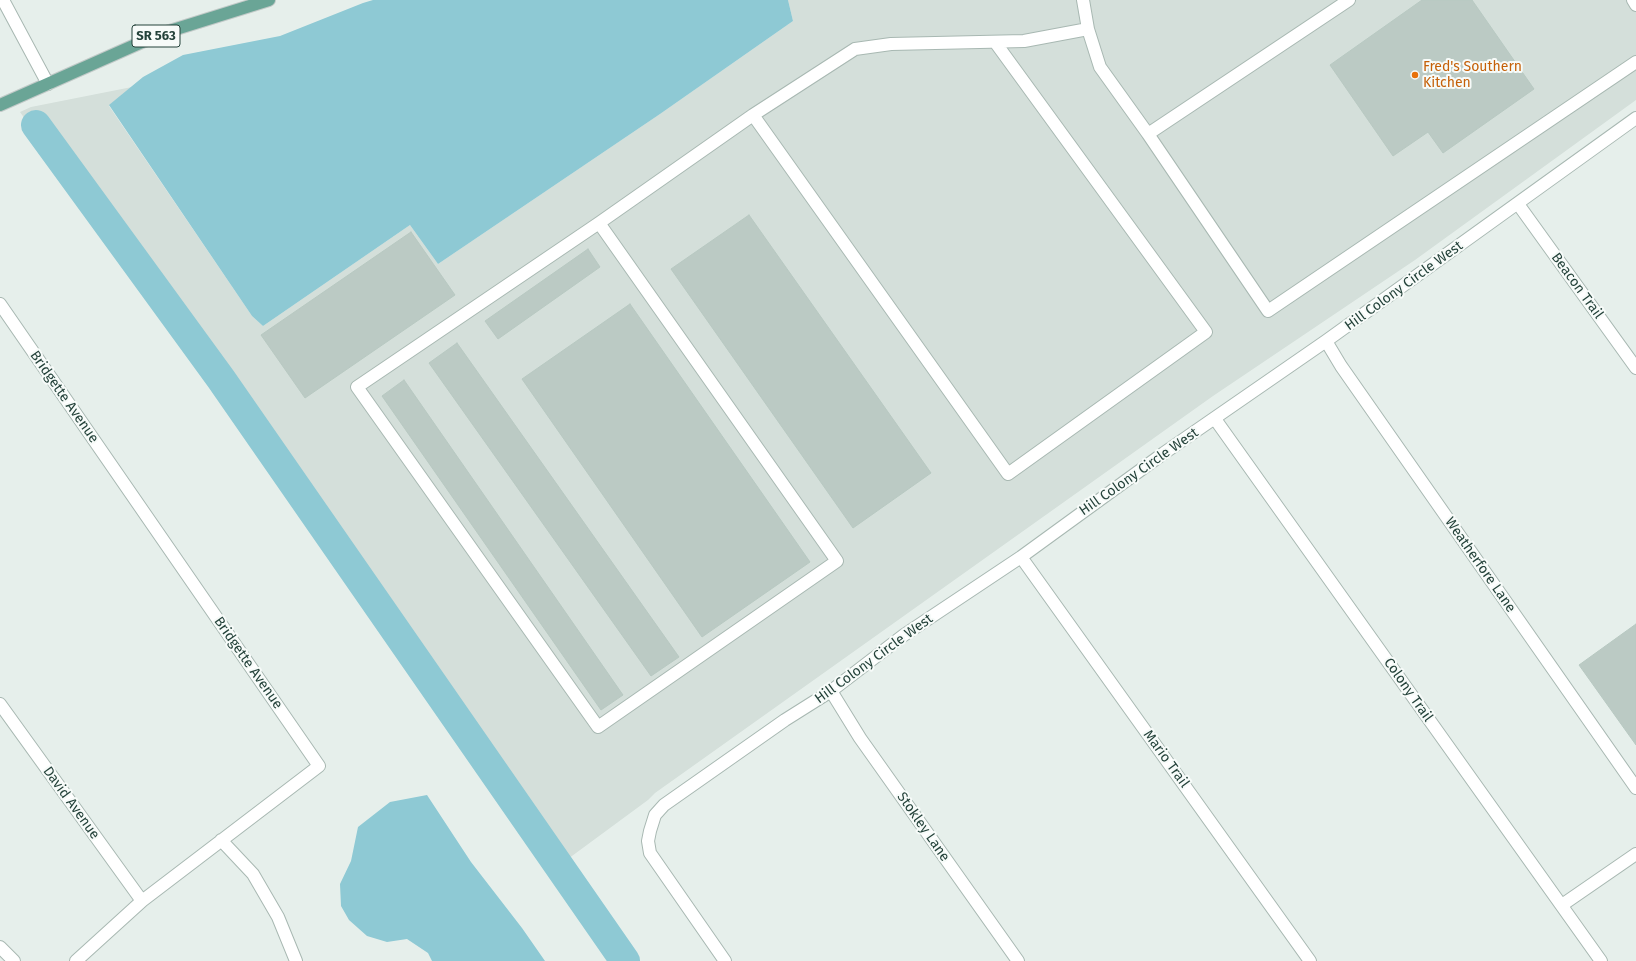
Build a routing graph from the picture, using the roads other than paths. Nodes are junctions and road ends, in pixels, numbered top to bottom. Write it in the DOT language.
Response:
graph roads {
  1 [pos="3,0"];
  2 [pos="269,0"];
  3 [pos="1083,0"];
  4 [pos="1350,0"];
  5 [pos="1633,0"];
  6 [pos="1636,5"];
  7 [pos="1088,29"];
  8 [pos="995,42"];
  9 [pos="1636,62"];
  10 [pos="48,84"];
  11 [pos="0,105"];
  12 [pos="753,115"];
  13 [pos="1636,118"];
  14 [pos="1148,134"];
  15 [pos="1518,204"];
  16 [pos="599,222"];
  17 [pos="0,304"];
  18 [pos="1326,341"];
  19 [pos="1636,368"];
  20 [pos="1216,419"];
  21 [pos="1021,557"];
  22 [pos="831,691"];
  23 [pos="0,704"];
  24 [pos="1636,788"];
  25 [pos="221,840"];
  26 [pos="1636,854"];
  27 [pos="142,901"];
  28 [pos="1562,905"];
  29 [pos="0,946"];
  30 [pos="14,961"];
  31 [pos="76,961"];
  32 [pos="296,961"];
  33 [pos="725,961"];
  34 [pos="1018,961"];
  35 [pos="1310,961"];
  36 [pos="1601,961"];
  1 -- 10 [label="street"];
  2 -- 10 [label="main road, SR 563"];
  3 -- 7 [label="street"];
  4 -- 14 [label="street"];
  5 -- 6 [label="street"];
  7 -- 8 [label="street"];
  7 -- 14 [label="street"];
  8 -- 12 [label="street"];
  8 -- 12 [label="street"];
  9 -- 14 [label="street"];
  10 -- 11 [label="main road, SR 563"];
  12 -- 16 [label="street"];
  13 -- 15 [label="street, Hill Colony Circle West"];
  15 -- 18 [label="street, Hill Colony Circle West"];
  15 -- 19 [label="street, Beacon Trail"];
  16 -- 16 [label="street"];
  17 -- 25 [label="street, Bridgette Avenue"];
  18 -- 20 [label="street, Hill Colony Circle West"];
  18 -- 24 [label="street, Weatherfore Lane"];
  20 -- 21 [label="street, Hill Colony Circle West"];
  20 -- 28 [label="street, Colony Trail"];
  21 -- 22 [label="street, Hill Colony Circle West"];
  21 -- 35 [label="street, Mario Trail"];
  22 -- 33 [label="street, Hill Colony Circle West"];
  22 -- 34 [label="street, Stokley Lane"];
  23 -- 27 [label="street, David Avenue"];
  25 -- 27 [label="street, Bridgette Avenue"];
  25 -- 32 [label="street"];
  26 -- 28 [label="street"];
  27 -- 31 [label="street, Bridgette Avenue"];
  28 -- 36 [label="street, Colony Trail"];
  29 -- 30 [label="street"];
}
